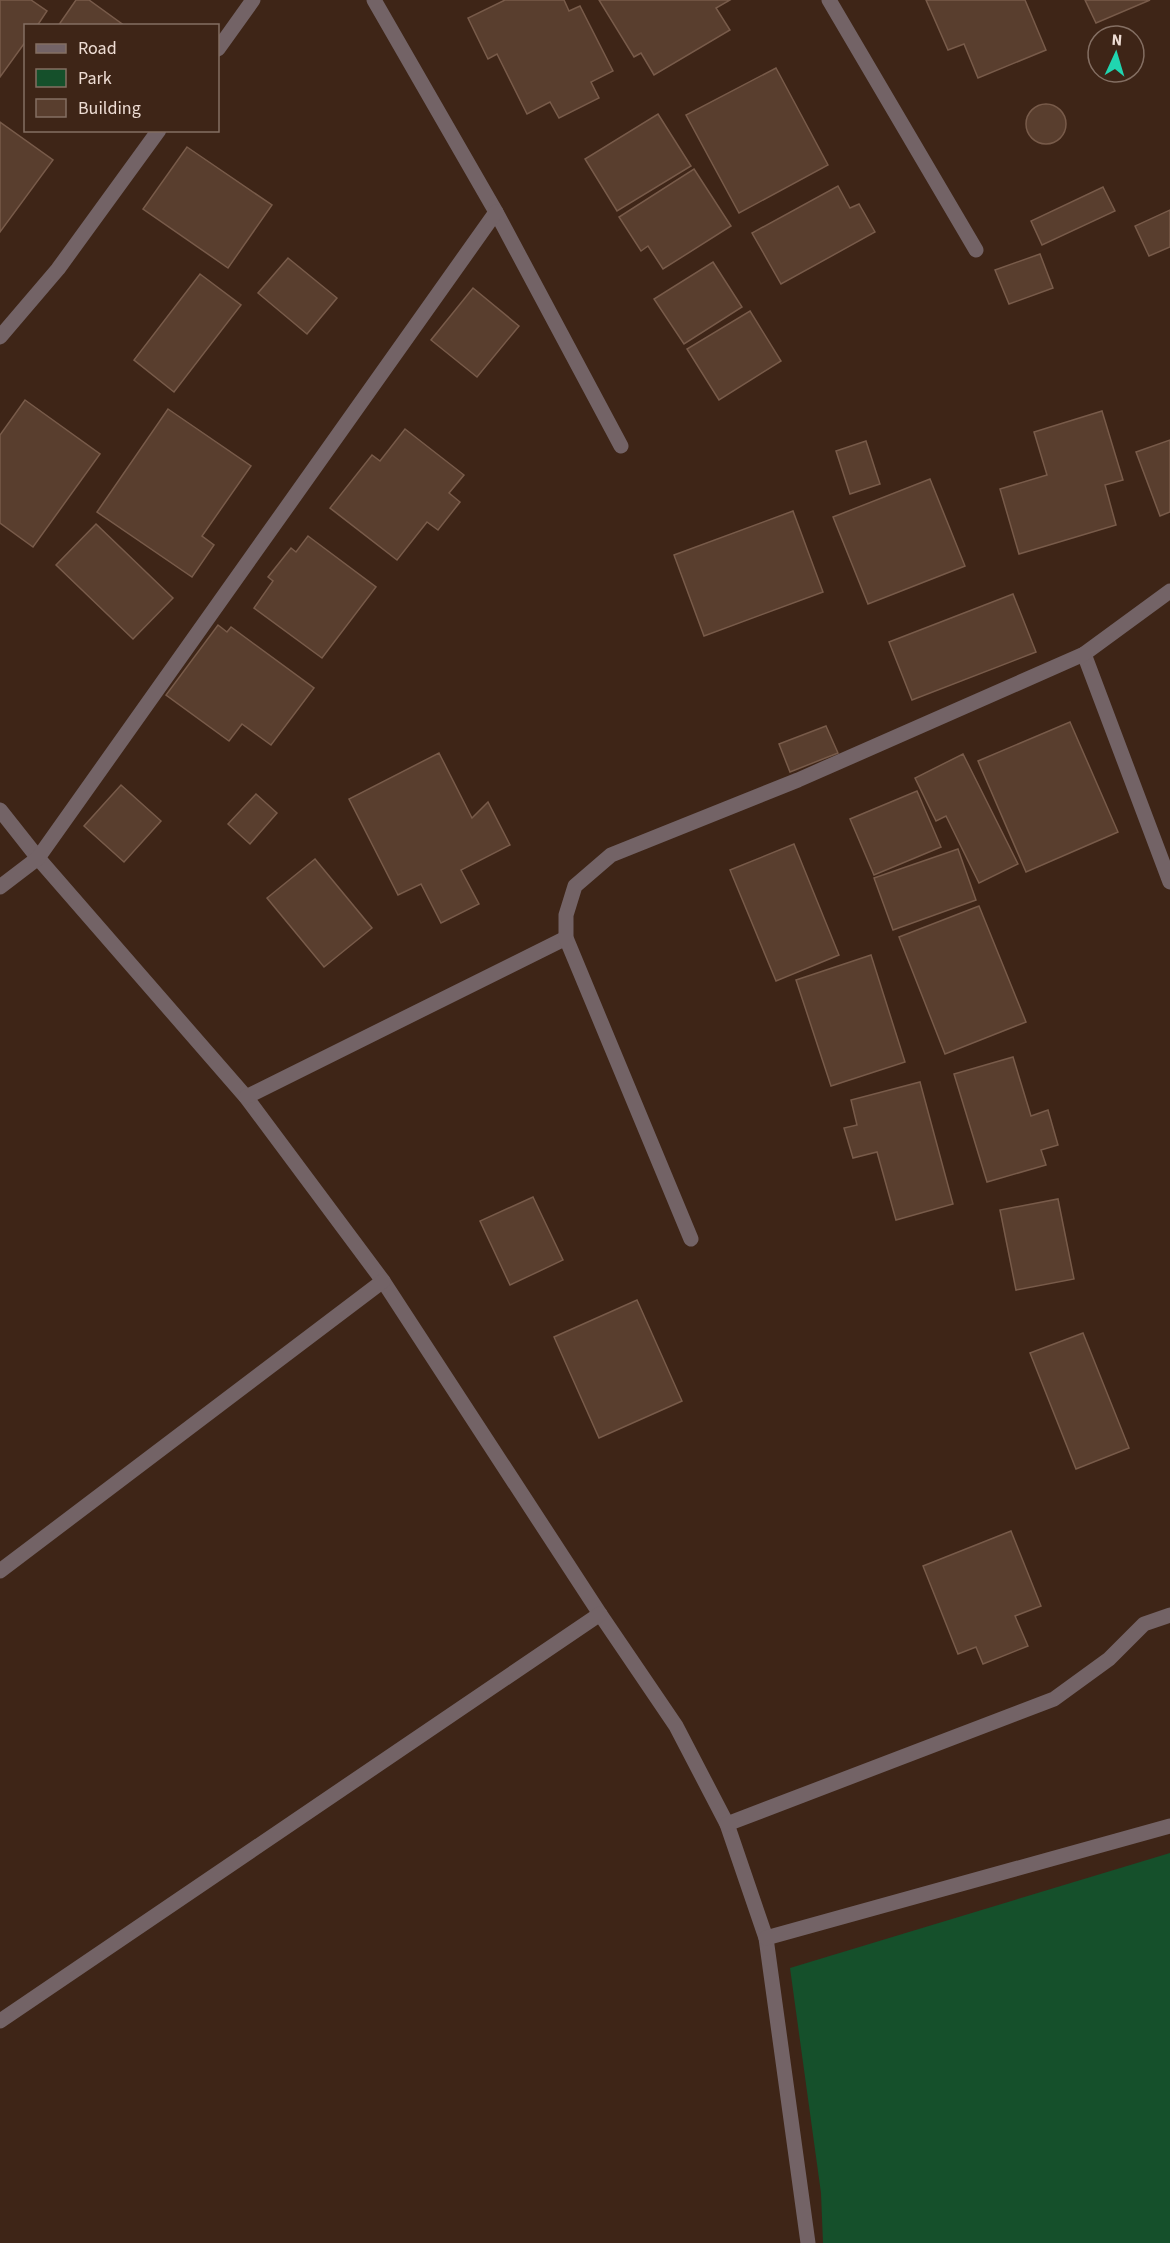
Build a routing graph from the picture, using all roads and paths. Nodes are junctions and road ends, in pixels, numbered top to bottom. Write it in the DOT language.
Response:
graph roads {
  1 [pos="254,0"];
  2 [pos="374,0"];
  3 [pos="829,0"];
  4 [pos="219,49"];
  5 [pos="158,132"];
  6 [pos="496,212"];
  7 [pos="976,250"];
  8 [pos="0,337"];
  9 [pos="621,446"];
  10 [pos="1170,591"];
  11 [pos="1084,654"];
  12 [pos="0,810"];
  13 [pos="38,858"];
  14 [pos="1170,882"];
  15 [pos="0,888"];
  16 [pos="566,938"];
  17 [pos="246,1097"];
  18 [pos="691,1239"];
  19 [pos="383,1281"];
  20 [pos="0,1571"];
  21 [pos="600,1614"];
  22 [pos="1170,1615"];
  23 [pos="727,1824"];
  24 [pos="1170,1826"];
  25 [pos="766,1938"];
  26 [pos="0,2021"];
  27 [pos="808,2243"];
  1 -- 4 [label="street"];
  2 -- 6 [label="street"];
  3 -- 7 [label="street"];
  5 -- 8 [label="street"];
  6 -- 9 [label="street"];
  6 -- 13 [label="street"];
  10 -- 11 [label="street"];
  11 -- 14 [label="street"];
  11 -- 16 [label="street"];
  12 -- 13 [label="street"];
  13 -- 15 [label="street"];
  13 -- 17 [label="street"];
  16 -- 17 [label="street"];
  16 -- 18 [label="street"];
  17 -- 19 [label="street"];
  19 -- 20 [label="street"];
  19 -- 21 [label="street"];
  21 -- 23 [label="street"];
  21 -- 26 [label="street"];
  22 -- 23 [label="street"];
  23 -- 25 [label="street"];
  24 -- 25 [label="street"];
  25 -- 27 [label="street"];
}
